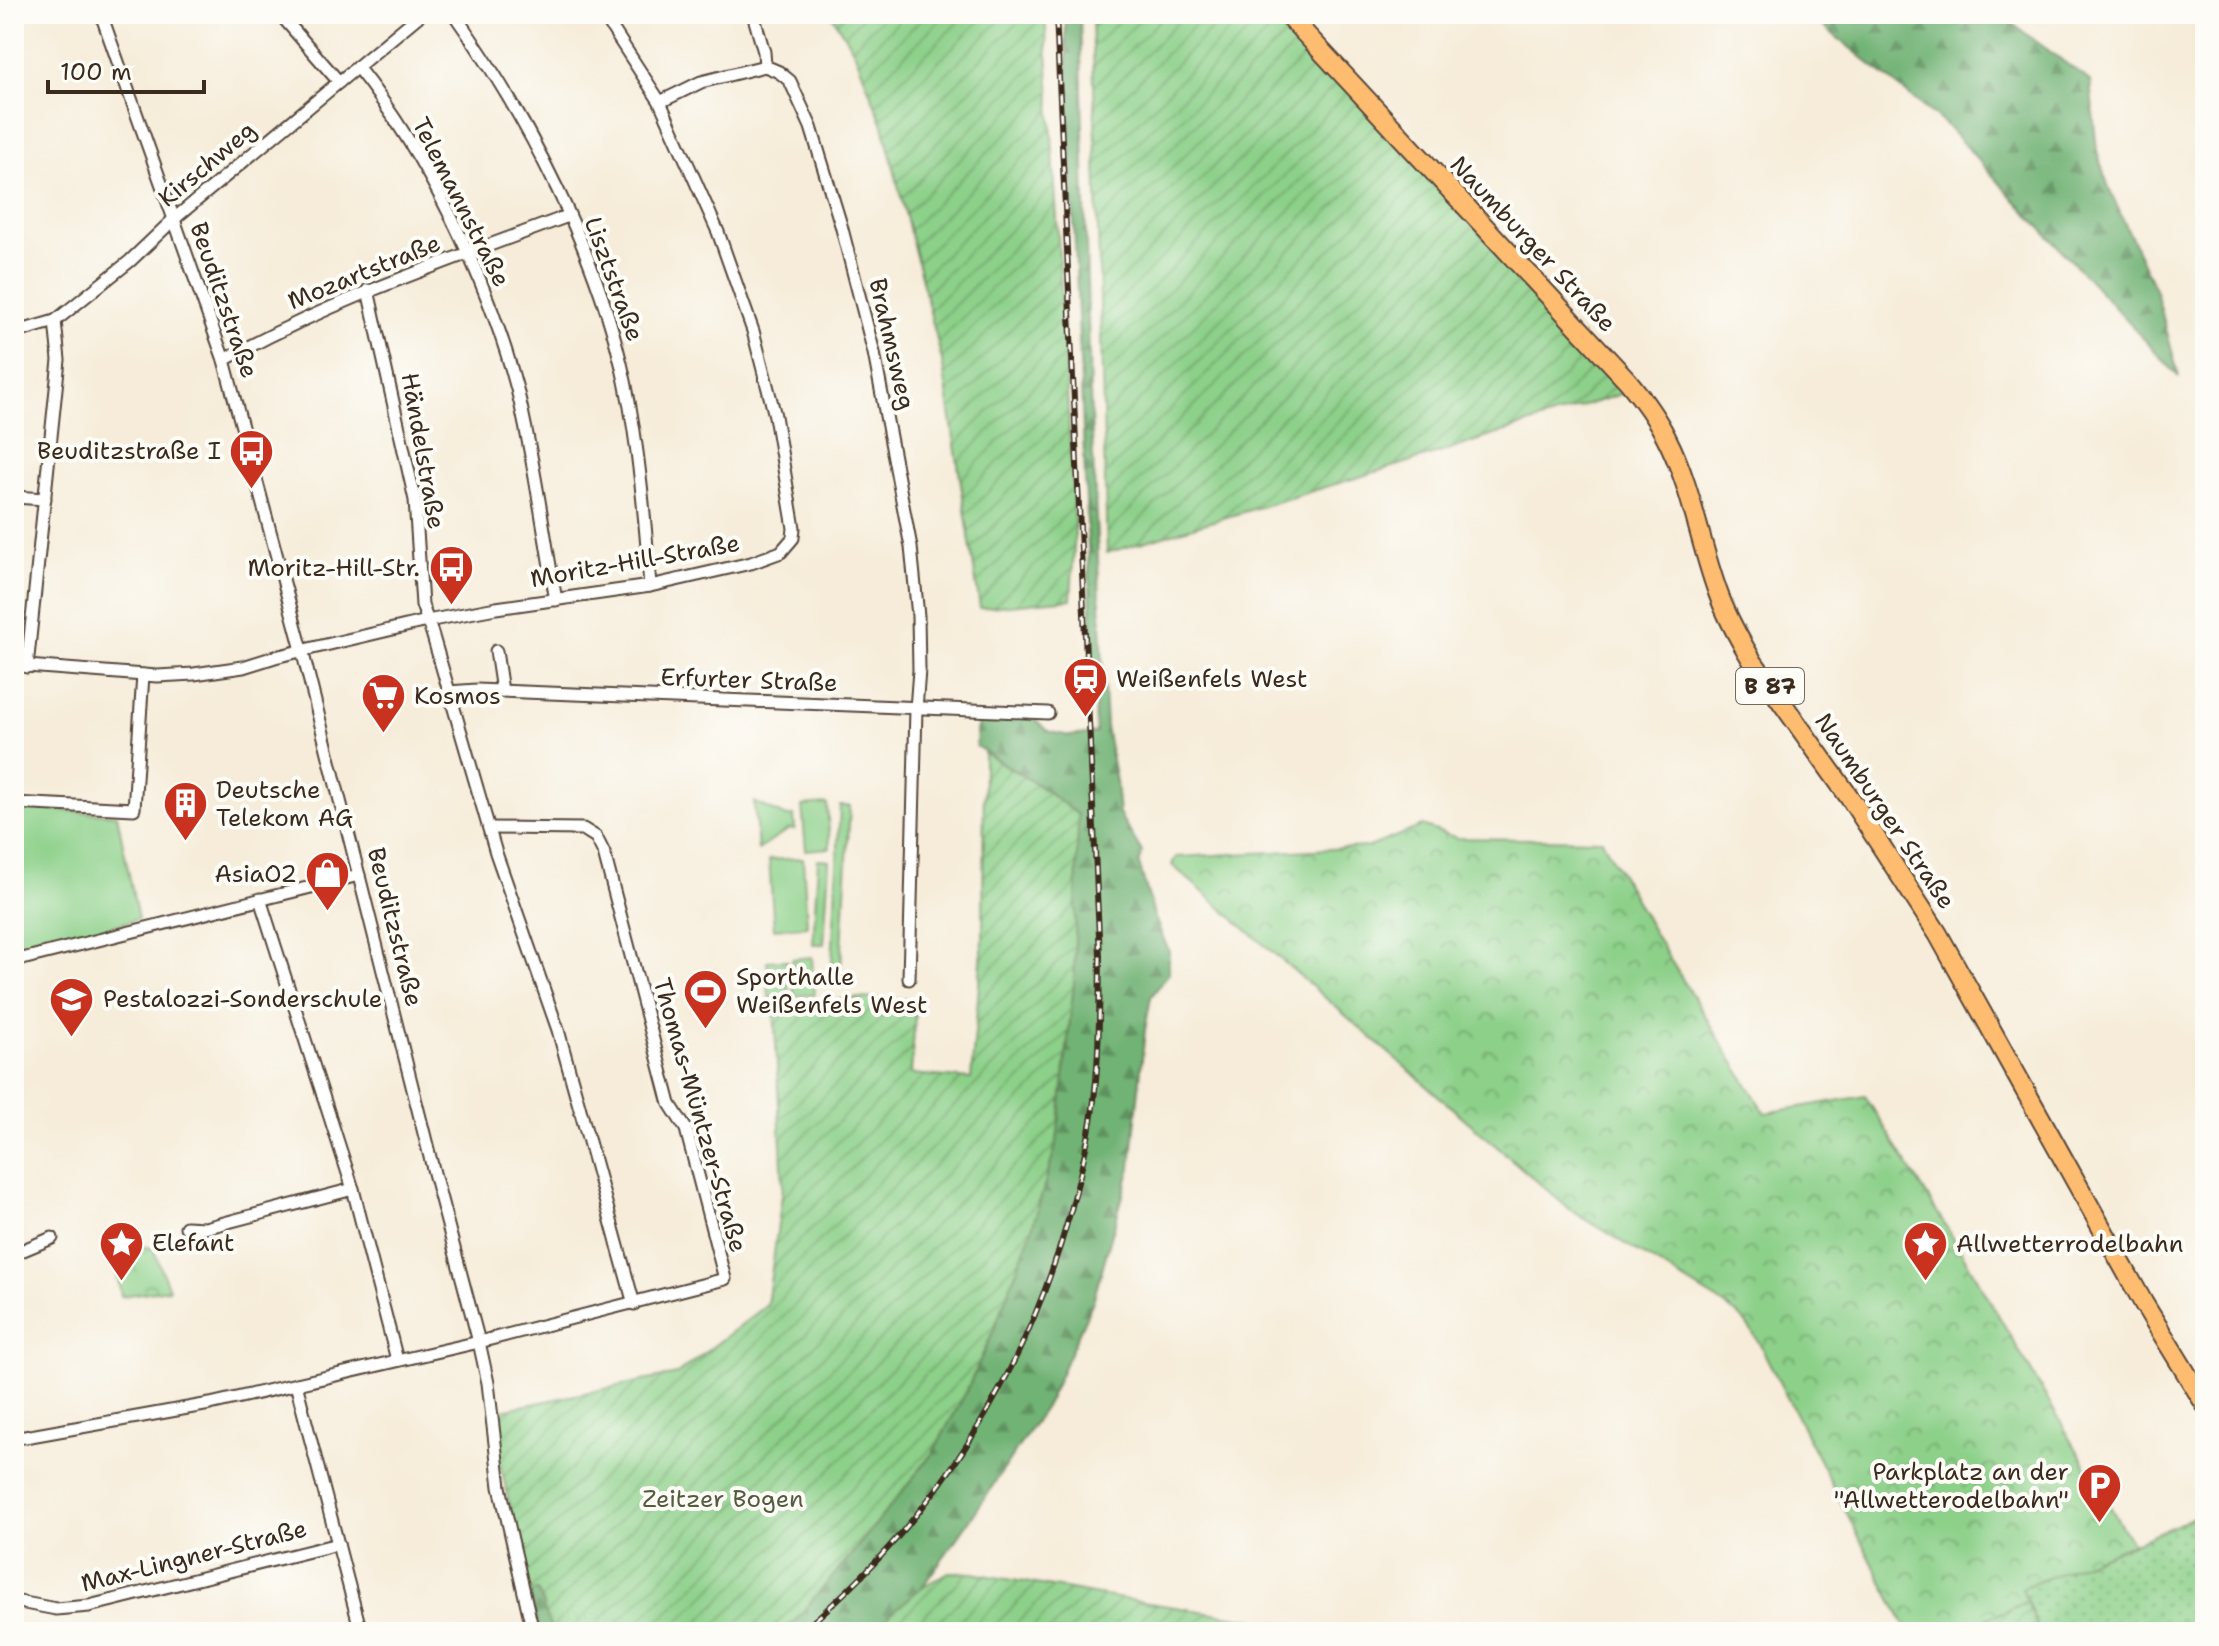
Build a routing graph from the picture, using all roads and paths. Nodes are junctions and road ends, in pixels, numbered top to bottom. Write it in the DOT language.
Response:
graph roads {
  1 [pos="101,14"];
  2 [pos="280,14"];
  3 [pos="421,14"];
  4 [pos="454,14"];
  5 [pos="603,14"];
  6 [pos="753,14"];
  7 [pos="1287,14"];
  8 [pos="765,66"];
  9 [pos="357,67"];
  10 [pos="339,82"];
  11 [pos="660,102"];
  12 [pos="568,216"];
  13 [pos="174,219"];
  14 [pos="468,253"];
  15 [pos="368,290"];
  16 [pos="55,321"];
  17 [pos="14,333"];
  18 [pos="224,360"];
  19 [pos="14,497"];
  20 [pos="45,499"];
  21 [pos="650,586"];
  22 [pos="556,600"];
  23 [pos="427,621"];
  24 [pos="302,650"];
  25 [pos="496,651"];
  26 [pos="14,665"];
  27 [pos="27,667"];
  28 [pos="143,675"];
  29 [pos="502,691"];
  30 [pos="448,692"];
  31 [pos="916,709"];
  32 [pos="1048,713"];
  33 [pos="14,803"];
  34 [pos="489,828"];
  35 [pos="359,875"];
  36 [pos="260,899"];
  37 [pos="14,961"];
  38 [pos="909,979"];
  39 [pos="353,1189"];
  40 [pos="186,1227"];
  41 [pos="52,1238"];
  42 [pos="14,1254"];
  43 [pos="634,1304"];
  44 [pos="479,1342"];
  45 [pos="397,1360"];
  46 [pos="296,1384"];
  47 [pos="2205,1404"];
  48 [pos="14,1437"];
  49 [pos="338,1544"];
  50 [pos="14,1601"];
  51 [pos="361,1632"];
  52 [pos="533,1632"];
  1 -- 13 [label="street, Beuditzstraße"];
  2 -- 10 [label="street"];
  3 -- 9 [label="street, Kirschweg"];
  4 -- 12 [label="street, Lisztstraße"];
  5 -- 11 [label="street, Moritz-Hill-Straße"];
  6 -- 8 [label="street"];
  7 -- 47 [label="main road, Naumburger Straße / B 87"];
  8 -- 11 [label="street"];
  8 -- 31 [label="street, Brahmsweg"];
  9 -- 10 [label="street, Kirschweg"];
  9 -- 14 [label="street, Telemannstraße"];
  10 -- 13 [label="street, Kirschweg"];
  11 -- 21 [label="street, Moritz-Hill-Straße"];
  12 -- 14 [label="street, Mozartstraße"];
  12 -- 21 [label="street, Lisztstraße"];
  13 -- 16 [label="street, Kirschweg"];
  13 -- 18 [label="street, Beuditzstraße"];
  14 -- 15 [label="street, Mozartstraße"];
  14 -- 22 [label="street, Telemannstraße"];
  15 -- 18 [label="street, Mozartstraße"];
  15 -- 23 [label="street, Händelstraße"];
  16 -- 17 [label="street, Kirschweg"];
  16 -- 20 [label="street"];
  18 -- 24 [label="street, Beuditzstraße"];
  19 -- 20 [label="street"];
  20 -- 27 [label="street"];
  21 -- 22 [label="street, Moritz-Hill-Straße"];
  22 -- 23 [label="street, Moritz-Hill-Straße"];
  23 -- 24 [label="street, Moritz-Hill-Straße"];
  23 -- 30 [label="street"];
  24 -- 28 [label="street, Moritz-Hill-Straße"];
  24 -- 35 [label="street, Beuditzstraße"];
  25 -- 29 [label="street"];
  26 -- 27 [label="street, Moritz-Hill-Straße"];
  27 -- 28 [label="street, Moritz-Hill-Straße"];
  28 -- 33 [label="street"];
  29 -- 30 [label="street, Erfurter Straße"];
  29 -- 31 [label="street, Erfurter Straße"];
  30 -- 34 [label="street"];
  31 -- 32 [label="street, Erfurter Straße"];
  31 -- 38 [label="street, Brahmsweg"];
  34 -- 43 [label="street"];
  34 -- 43 [label="street, Thomas-Müntzer-Straße"];
  35 -- 36 [label="street"];
  35 -- 44 [label="street, Beuditzstraße"];
  36 -- 37 [label="street"];
  36 -- 39 [label="street"];
  39 -- 40 [label="street"];
  39 -- 45 [label="street"];
  41 -- 42 [label="street"];
  43 -- 44 [label="street"];
  44 -- 45 [label="street"];
  44 -- 52 [label="street, Beuditzstraße"];
  45 -- 46 [label="street"];
  46 -- 48 [label="street"];
  46 -- 49 [label="street, Max-Lingner-Straße"];
  49 -- 50 [label="street, Max-Lingner-Straße"];
  49 -- 51 [label="street, Max-Lingner-Straße"];
}
